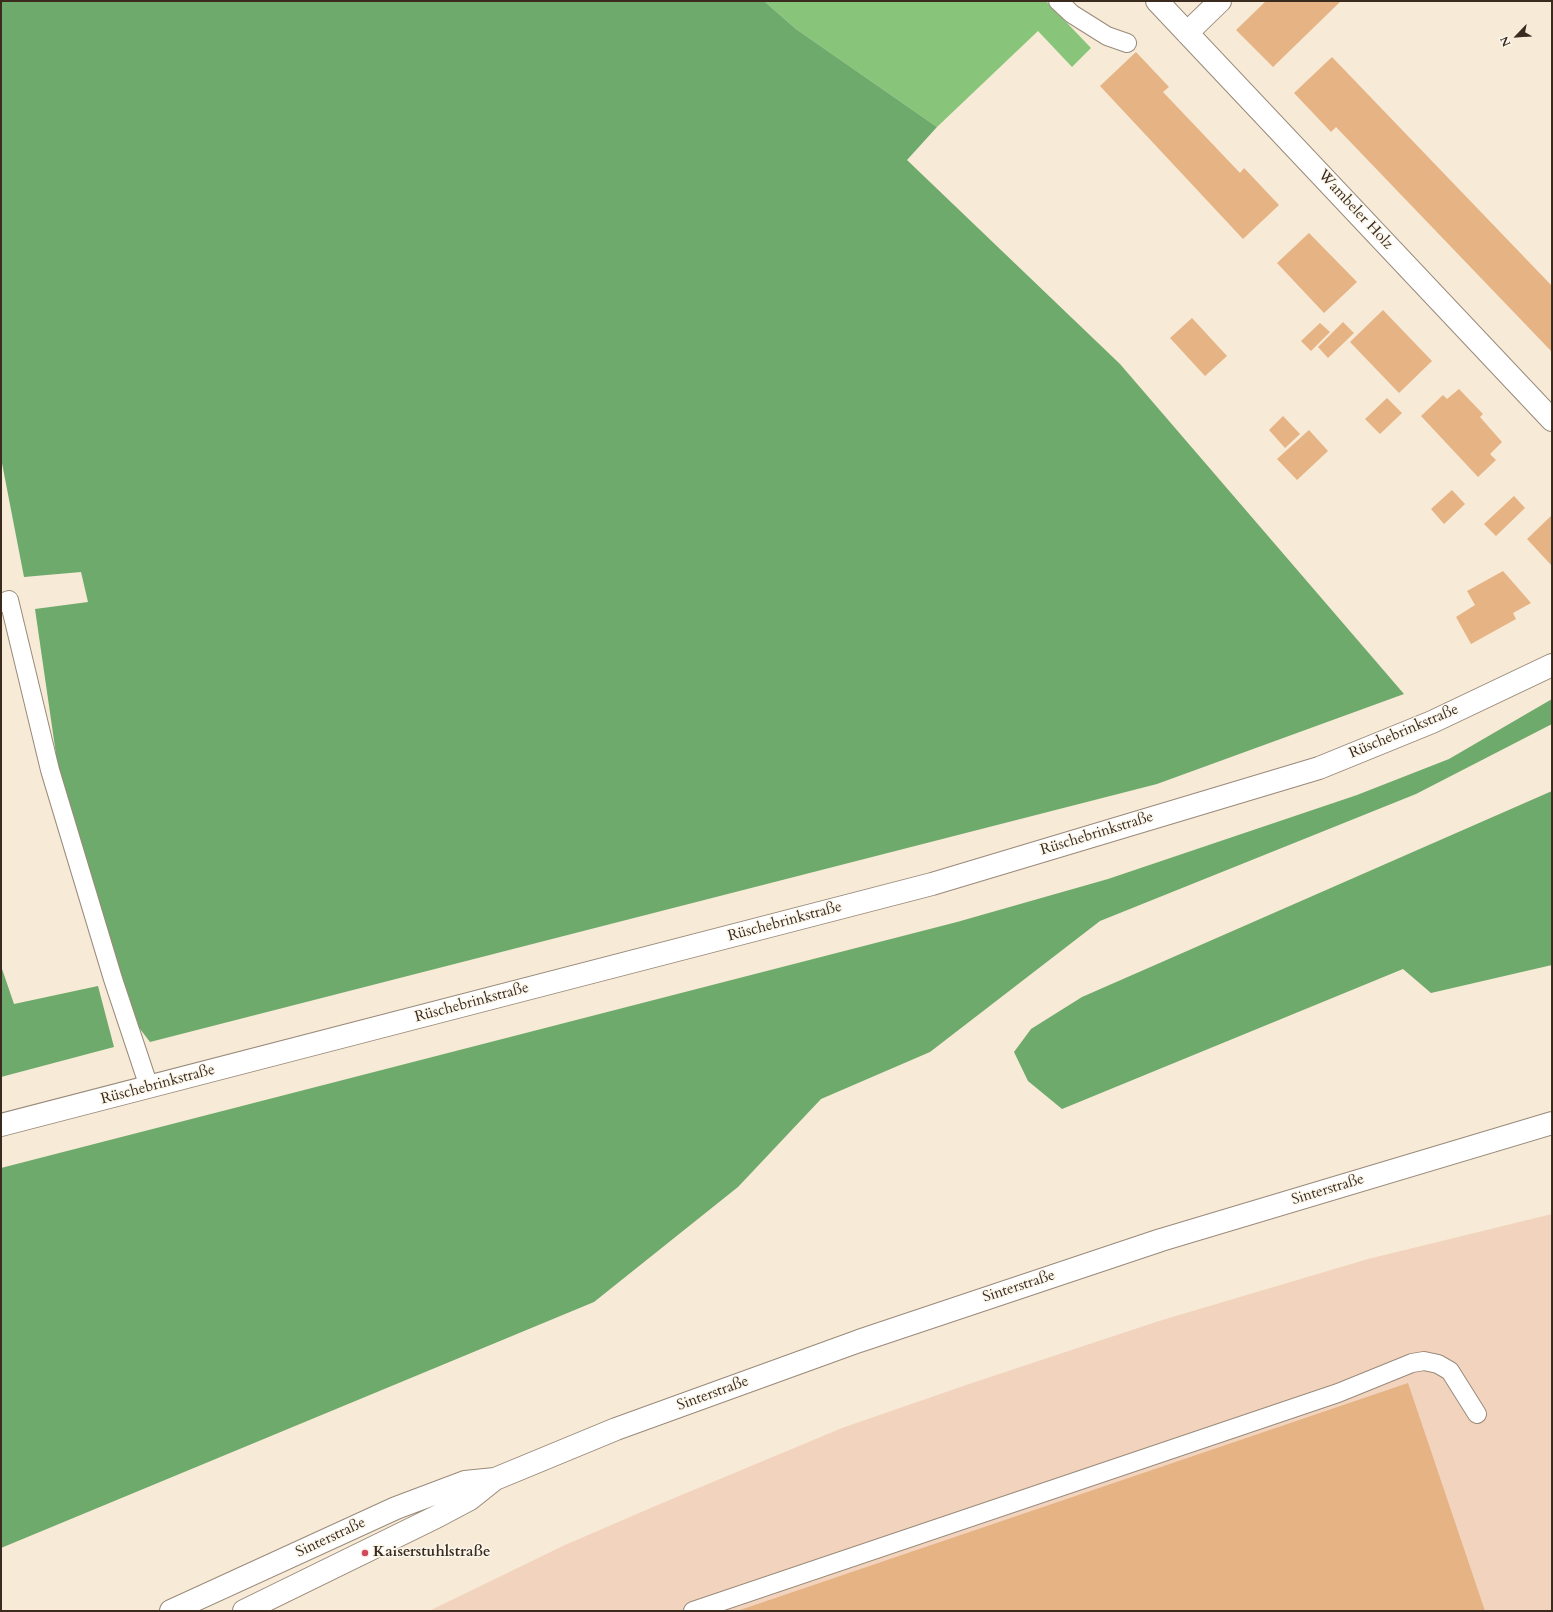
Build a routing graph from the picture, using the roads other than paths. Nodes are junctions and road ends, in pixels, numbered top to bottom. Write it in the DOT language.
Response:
graph roads {
  1 [pos="1058,1"];
  2 [pos="1157,1"];
  3 [pos="1220,1"];
  4 [pos="1187,33"];
  5 [pos="1127,43"];
  6 [pos="1552,420"];
  7 [pos="1,604"];
  8 [pos="1552,666"];
  9 [pos="149,1087"];
  10 [pos="1552,1123"];
  11 [pos="1,1126"];
  12 [pos="1477,1414"];
  13 [pos="495,1479"];
  14 [pos="170,1611"];
  15 [pos="244,1611"];
  16 [pos="693,1611"];
  1 -- 5 [label="lane"];
  2 -- 4 [label="street, Wambeler Holz"];
  3 -- 4 [label="street"];
  4 -- 6 [label="street, Wambeler Holz"];
  7 -- 9 [label="lane"];
  8 -- 9 [label="street, Rüschebrinkstraße"];
  9 -- 11 [label="street, Rüschebrinkstraße"];
  10 -- 13 [label="street, Sinterstraße"];
  12 -- 16 [label="lane"];
  13 -- 14 [label="street, Sinterstraße"];
  13 -- 15 [label="street, Sinterstraße"];
}
